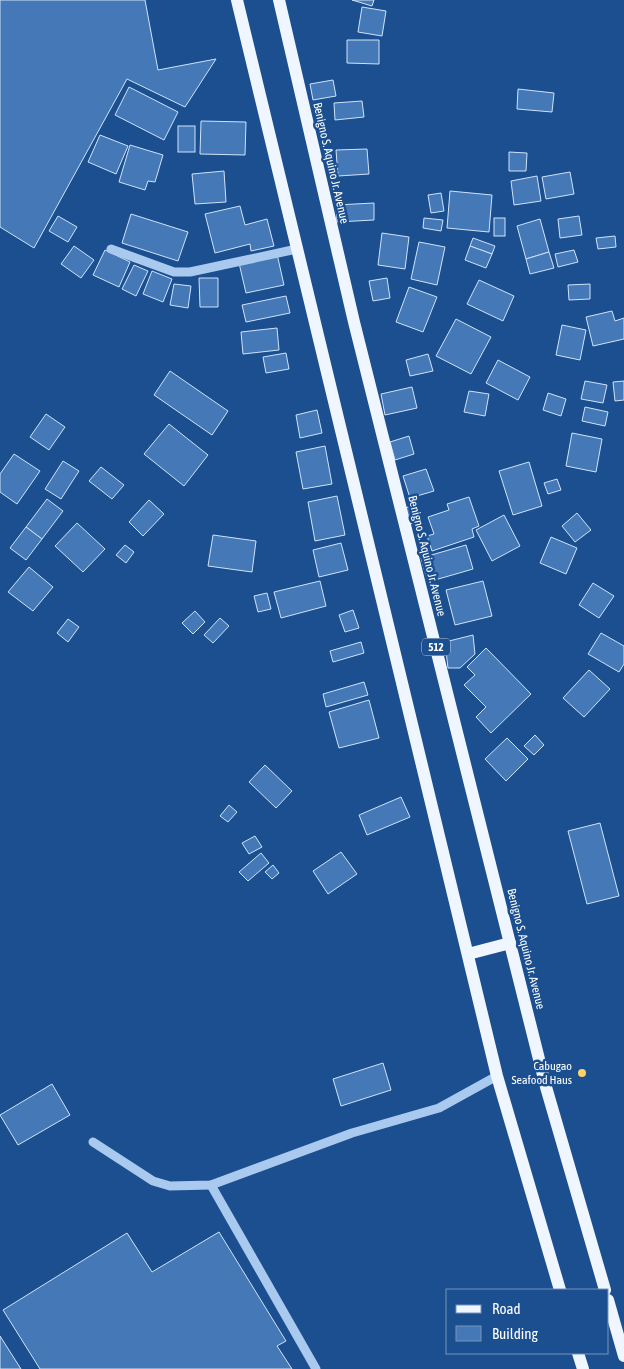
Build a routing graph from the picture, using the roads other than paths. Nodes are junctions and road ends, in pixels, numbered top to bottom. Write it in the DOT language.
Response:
graph roads {
  1 [pos="236,0"];
  2 [pos="279,0"];
  3 [pos="111,248"];
  4 [pos="297,249"];
  5 [pos="510,943"];
  6 [pos="468,954"];
  7 [pos="497,1076"];
  8 [pos="93,1142"];
  9 [pos="211,1185"];
  10 [pos="560,1289"];
  11 [pos="605,1289"];
  12 [pos="609,1304"];
  13 [pos="578,1354"];
  14 [pos="624,1356"];
  15 [pos="316,1369"];
  16 [pos="583,1369"];
  1 -- 4 [label="main road"];
  2 -- 5 [label="main road, Benigno S. Aquino Jr. Avenue / 512"];
  3 -- 4 [label="street"];
  4 -- 6 [label="main road"];
  5 -- 6 [label="main road"];
  5 -- 11 [label="main road, Benigno S. Aquino Jr. Avenue / 512"];
  6 -- 7 [label="main road"];
  7 -- 9 [label="street"];
  7 -- 10 [label="main road"];
  8 -- 9 [label="street"];
  9 -- 15 [label="street"];
  12 -- 14 [label="main road"];
  13 -- 16 [label="main road"];
}
